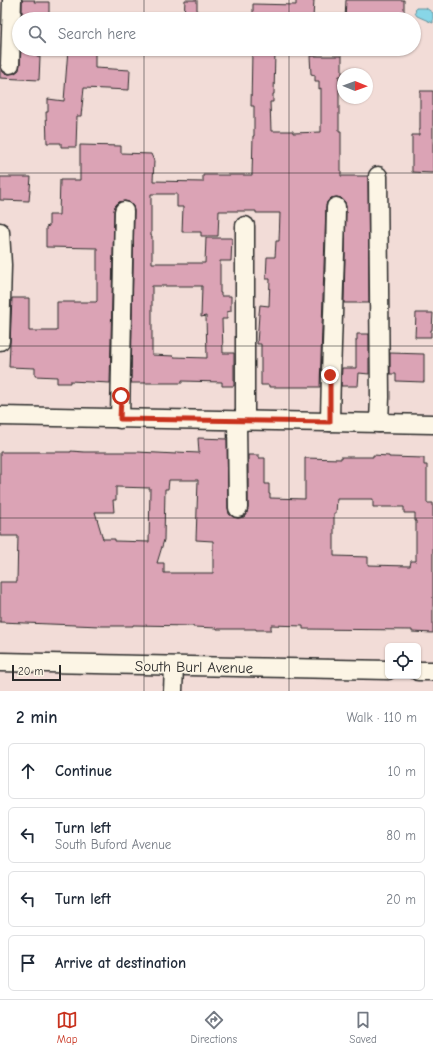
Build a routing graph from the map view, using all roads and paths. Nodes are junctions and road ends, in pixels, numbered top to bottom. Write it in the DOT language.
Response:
graph roads {
  1 [pos="12,0"];
  2 [pos="10,64"];
  3 [pos="378,176"];
  4 [pos="336,207"];
  5 [pos="124,211"];
  6 [pos="244,226"];
  7 [pos="0,232"];
  8 [pos="0,342"];
  9 [pos="0,416"];
  10 [pos="120,419"];
  11 [pos="241,421"];
  12 [pos="330,422"];
  13 [pos="379,423"];
  14 [pos="433,424"];
  15 [pos="238,508"];
  16 [pos="0,662"];
  17 [pos="174,667"];
  18 [pos="385,670"];
  19 [pos="421,671"];
  20 [pos="433,671"];
  21 [pos="173,691"];
  1 -- 2 [label="street"];
  3 -- 13 [label="street"];
  4 -- 12 [label="street"];
  5 -- 10 [label="street"];
  6 -- 11 [label="street"];
  7 -- 8 [label="street"];
  9 -- 10 [label="street"];
  10 -- 11 [label="street"];
  11 -- 12 [label="street"];
  11 -- 15 [label="street"];
  12 -- 13 [label="street"];
  13 -- 14 [label="street"];
  16 -- 17 [label="street, South Burl Avenue"];
  17 -- 18 [label="street, South Burl Avenue"];
  17 -- 21 [label="street"];
  19 -- 20 [label="street"];
}
